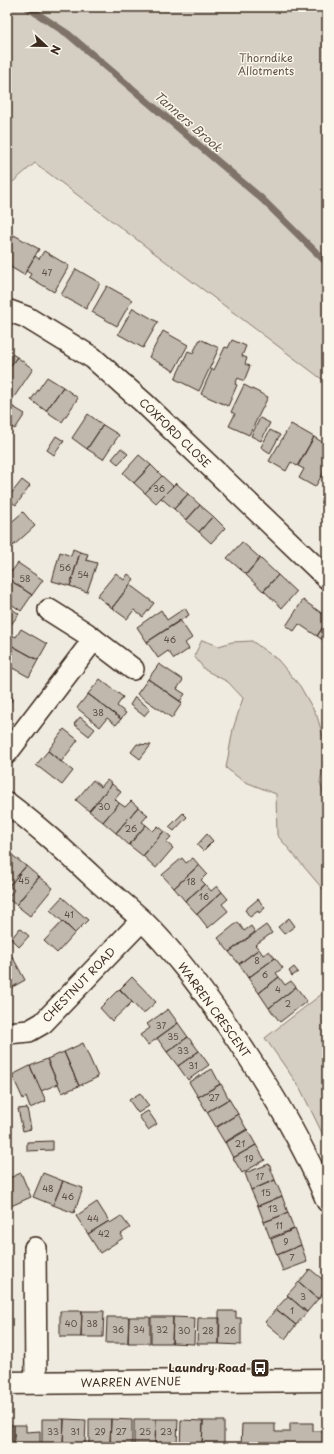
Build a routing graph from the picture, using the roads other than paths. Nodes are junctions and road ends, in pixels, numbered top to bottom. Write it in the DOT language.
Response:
graph roads {
  1 [pos="7,310"];
  2 [pos="327,578"];
  3 [pos="50,610"];
  4 [pos="94,639"];
  5 [pos="133,669"];
  6 [pos="7,753"];
  7 [pos="7,803"];
  8 [pos="142,920"];
  9 [pos="7,1033"];
  10 [pos="327,1201"];
  11 [pos="36,1248"];
  12 [pos="327,1380"];
  13 [pos="7,1383"];
  14 [pos="36,1383"];
  1 -- 2 [label="street, COXFORD CLOSE"];
  3 -- 4 [label="street"];
  4 -- 5 [label="street"];
  4 -- 6 [label="street"];
  7 -- 8 [label="street, WARREN CRESCENT"];
  8 -- 9 [label="street, CHESTNUT ROAD"];
  8 -- 10 [label="street, WARREN CRESCENT"];
  11 -- 14 [label="street"];
  12 -- 14 [label="street, WARREN AVENUE"];
  13 -- 14 [label="street, WARREN AVENUE"];
}
